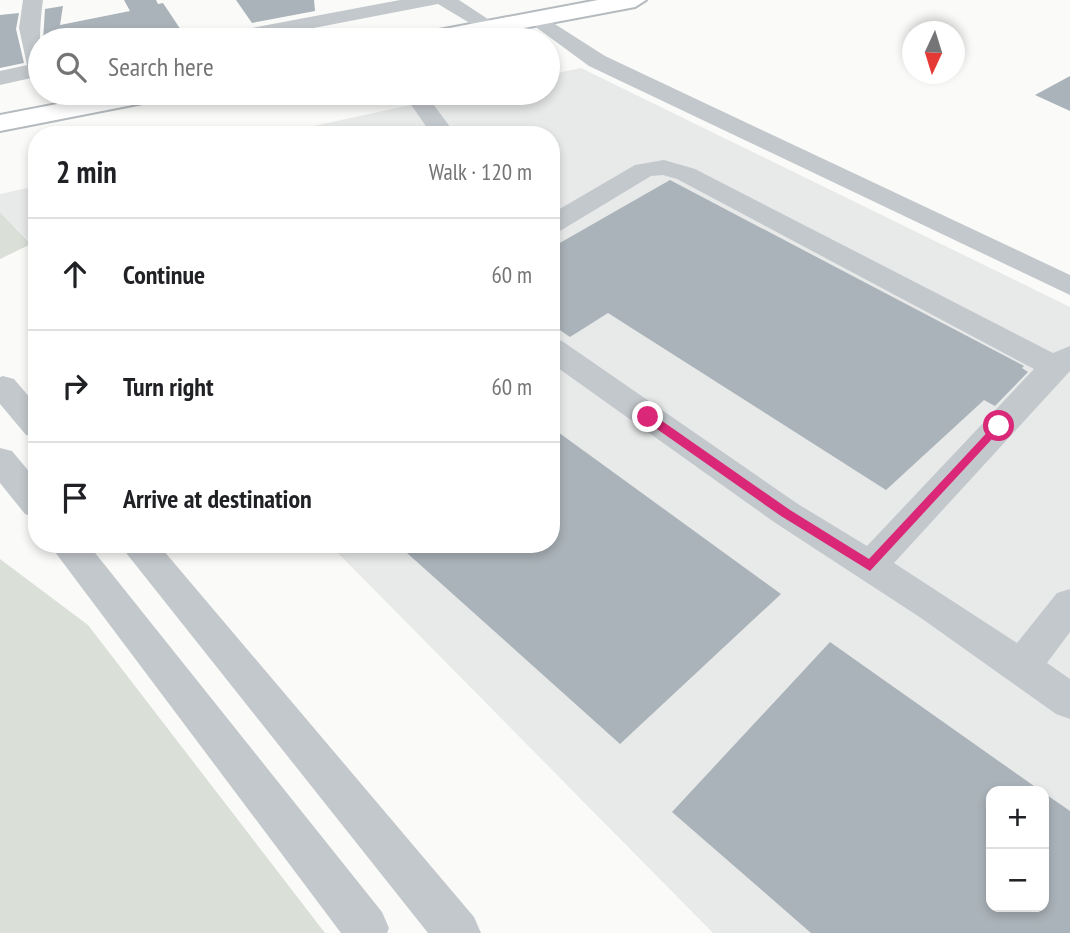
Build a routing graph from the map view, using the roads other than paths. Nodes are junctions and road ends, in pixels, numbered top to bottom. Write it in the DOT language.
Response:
graph roads {
  1 [pos="33,0"];
  2 [pos="432,0"];
  3 [pos="445,0"];
  4 [pos="635,0"];
  5 [pos="536,18"];
  6 [pos="491,27"];
  7 [pos="29,28"];
  8 [pos="284,28"];
  9 [pos="486,28"];
  10 [pos="550,28"];
  11 [pos="560,35"];
  12 [pos="28,72"];
  13 [pos="0,78"];
  14 [pos="92,105"];
  15 [pos="423,105"];
  16 [pos="0,123"];
  17 [pos="438,126"];
  18 [pos="560,220"];
  19 [pos="1070,286"];
  20 [pos="560,354"];
  21 [pos="1062,361"];
  22 [pos="3,387"];
  23 [pos="28,416"];
  24 [pos="0,460"];
  25 [pos="28,494"];
  26 [pos="74,553"];
  27 [pos="144,553"];
  28 [pos="870,566"];
  29 [pos="1070,604"];
  30 [pos="1021,667"];
  31 [pos="1070,701"];
  32 [pos="366,928"];
  33 [pos="458,933"];
  1 -- 7 [label="street"];
  2 -- 8 [label="street"];
  3 -- 6 [label="street"];
  4 -- 5 [label="main road"];
  5 -- 6 [label="main road"];
  5 -- 10 [label="street"];
  6 -- 9 [label="main road"];
  11 -- 19 [label="street"];
  12 -- 13 [label="street"];
  14 -- 16 [label="main road"];
  15 -- 17 [label="street"];
  18 -- 21 [label="street"];
  20 -- 28 [label="street"];
  21 -- 28 [label="street"];
  22 -- 23 [label="street"];
  24 -- 25 [label="street"];
  26 -- 32 [label="street"];
  27 -- 33 [label="street"];
  28 -- 30 [label="street"];
  29 -- 30 [label="street"];
  30 -- 31 [label="street"];
}
